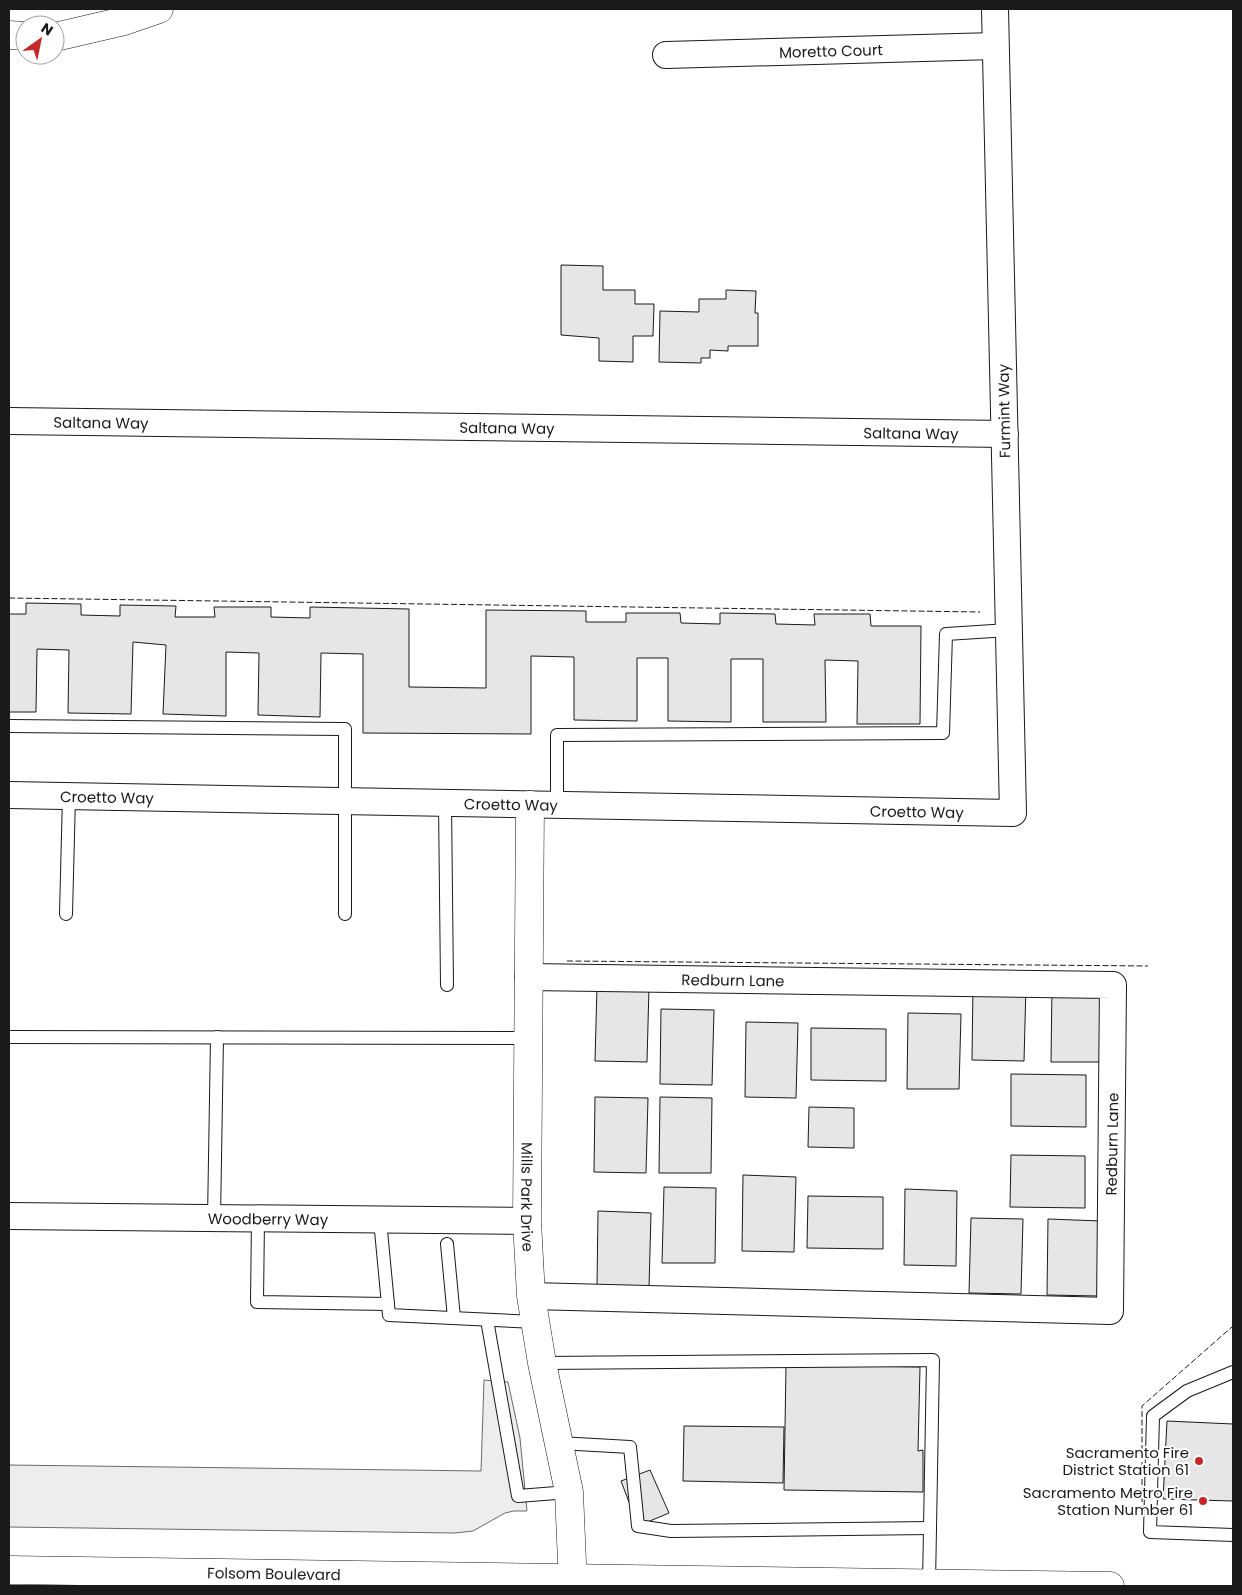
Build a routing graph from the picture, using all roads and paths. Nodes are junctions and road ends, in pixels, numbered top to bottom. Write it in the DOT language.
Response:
graph roads {
  1 [pos="159,9"];
  2 [pos="995,9"];
  3 [pos="65,36"];
  4 [pos="996,46"];
  5 [pos="666,56"];
  6 [pos="9,421"];
  7 [pos="1005,434"];
  8 [pos="1009,630"];
  9 [pos="9,726"];
  10 [pos="9,795"];
  11 [pos="69,796"];
  12 [pos="345,801"];
  13 [pos="445,803"];
  14 [pos="530,804"];
  15 [pos="557,805"];
  16 [pos="1013,813"];
  17 [pos="66,914"];
  18 [pos="345,914"];
  19 [pos="528,977"];
  20 [pos="447,985"];
  21 [pos="9,1037"];
  22 [pos="218,1037"];
  23 [pos="528,1038"];
  24 [pos="9,1216"];
  25 [pos="214,1218"];
  26 [pos="258,1219"];
  27 [pos="380,1220"];
  28 [pos="526,1221"];
  29 [pos="447,1244"];
  30 [pos="388,1304"];
  31 [pos="533,1309"];
  32 [pos="454,1318"];
  33 [pos="487,1320"];
  34 [pos="542,1363"];
  35 [pos="1233,1372"];
  36 [pos="559,1443"];
  37 [pos="569,1492"];
  38 [pos="930,1528"];
  39 [pos="1233,1535"];
  40 [pos="9,1570"];
  41 [pos="573,1583"];
  42 [pos="929,1584"];
  43 [pos="1110,1586"];
  1 -- 3 [label="main road"];
  2 -- 4 [label="street, Furmint Way"];
  4 -- 5 [label="street, Moretto Court"];
  4 -- 7 [label="street, Furmint Way"];
  6 -- 7 [label="street, Saltana Way"];
  7 -- 8 [label="street, Furmint Way"];
  8 -- 15 [label="lane"];
  8 -- 16 [label="street, Furmint Way"];
  9 -- 12 [label="lane"];
  10 -- 11 [label="street, Croetto Way"];
  11 -- 12 [label="street, Croetto Way"];
  11 -- 17 [label="lane"];
  12 -- 13 [label="street, Croetto Way"];
  12 -- 18 [label="lane"];
  13 -- 14 [label="street, Croetto Way"];
  13 -- 20 [label="lane"];
  14 -- 15 [label="street, Croetto Way"];
  14 -- 19 [label="main road, Mills Park Drive"];
  15 -- 16 [label="street, Croetto Way"];
  19 -- 23 [label="main road, Mills Park Drive"];
  19 -- 31 [label="street, Redburn Lane"];
  21 -- 22 [label="lane"];
  22 -- 23 [label="lane"];
  22 -- 25 [label="lane"];
  23 -- 28 [label="main road, Mills Park Drive"];
  24 -- 25 [label="street, Woodberry Way"];
  25 -- 26 [label="street, Woodberry Way"];
  26 -- 27 [label="street, Woodberry Way"];
  26 -- 30 [label="lane"];
  27 -- 28 [label="street, Woodberry Way"];
  27 -- 30 [label="lane"];
  28 -- 31 [label="main road, Mills Park Drive"];
  29 -- 32 [label="lane"];
  30 -- 32 [label="lane"];
  31 -- 33 [label="lane"];
  31 -- 34 [label="main road, Mills Park Drive"];
  32 -- 33 [label="lane"];
  33 -- 37 [label="lane"];
  34 -- 36 [label="main road, Mills Park Drive"];
  34 -- 38 [label="lane"];
  35 -- 39 [label="lane"];
  36 -- 37 [label="main road, Mills Park Drive"];
  36 -- 38 [label="lane"];
  37 -- 41 [label="main road, Mills Park Drive"];
  38 -- 42 [label="lane"];
  40 -- 41 [label="main road, Folsom Boulevard"];
  41 -- 42 [label="main road, Folsom Boulevard"];
  42 -- 43 [label="main road, Folsom Boulevard"];
}
